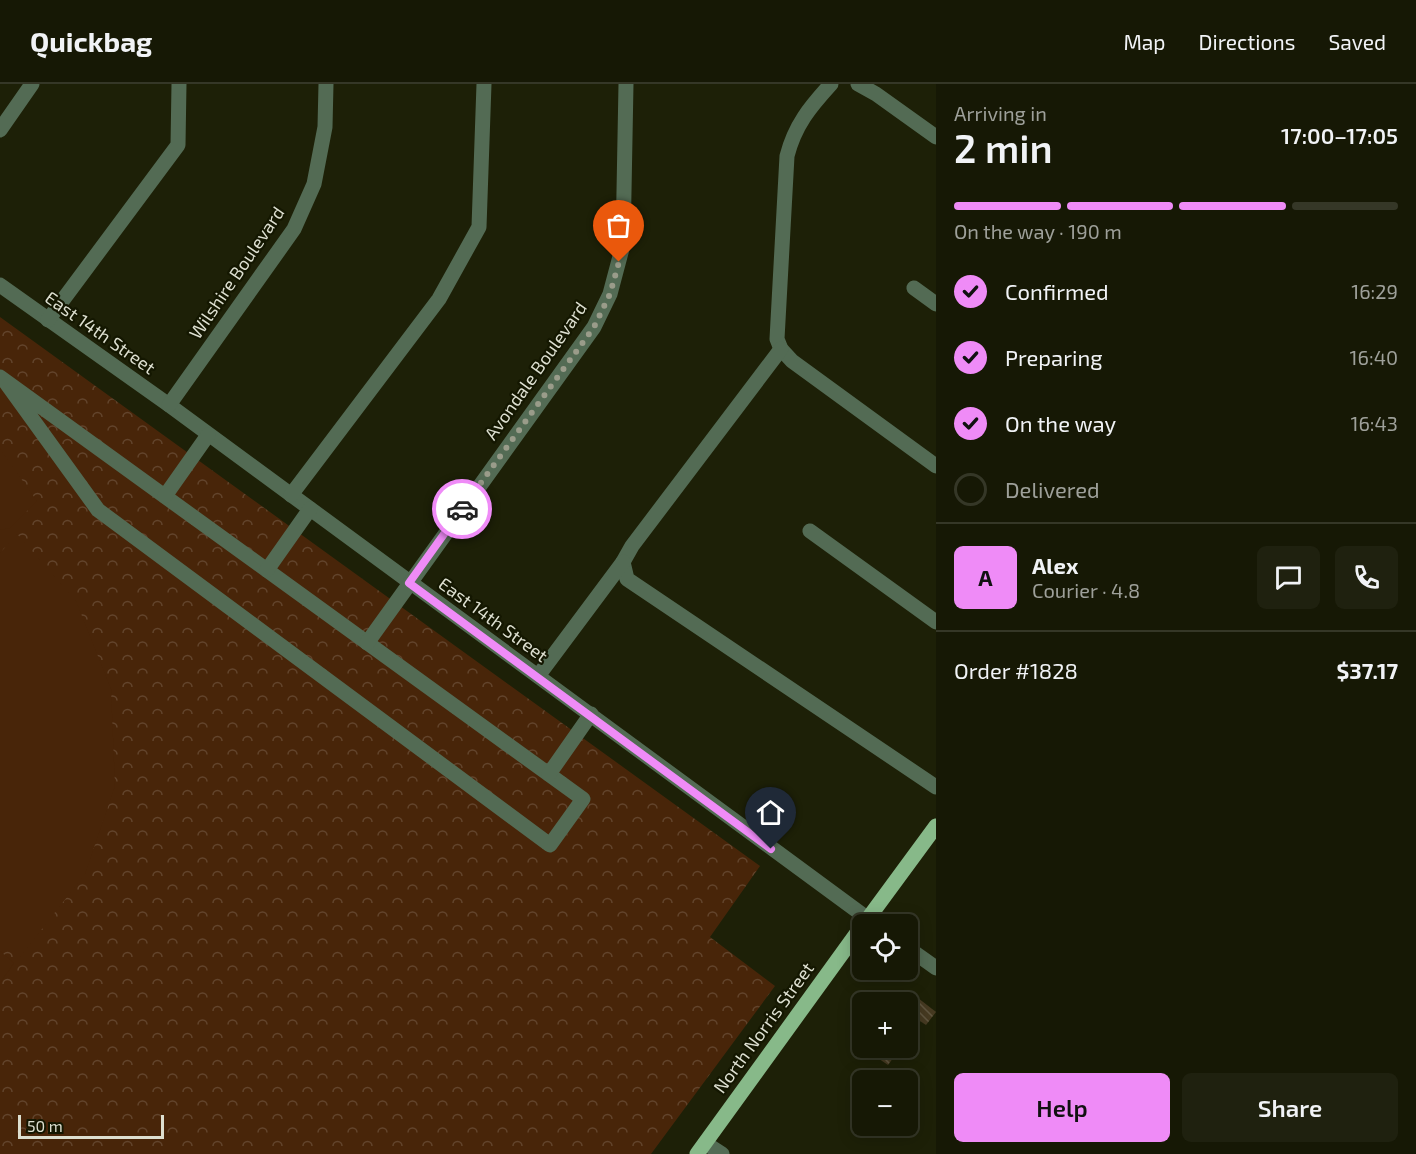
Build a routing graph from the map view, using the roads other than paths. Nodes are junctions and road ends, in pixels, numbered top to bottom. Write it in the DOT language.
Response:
graph roads {
  1 [pos="32,84"];
  2 [pos="179,84"];
  3 [pos="326,84"];
  4 [pos="484,84"];
  5 [pos="626,84"];
  6 [pos="831,84"];
  7 [pos="858,84"];
  8 [pos="0,130"];
  9 [pos="936,137"];
  10 [pos="0,285"];
  11 [pos="914,288"];
  12 [pos="936,304"];
  13 [pos="48,320"];
  14 [pos="781,350"];
  15 [pos="2,378"];
  16 [pos="169,405"];
  17 [pos="208,435"];
  18 [pos="936,466"];
  19 [pos="291,495"];
  20 [pos="165,496"];
  21 [pos="310,509"];
  22 [pos="810,531"];
  23 [pos="623,562"];
  24 [pos="267,570"];
  25 [pos="409,583"];
  26 [pos="936,622"];
  27 [pos="367,643"];
  28 [pos="538,676"];
  29 [pos="591,714"];
  30 [pos="549,774"];
  31 [pos="936,787"];
  32 [pos="936,826"];
  33 [pos="855,914"];
  34 [pos="873,914"];
  35 [pos="852,943"];
  36 [pos="918,955"];
  37 [pos="936,968"];
  38 [pos="701,1148"];
  39 [pos="722,1154"];
  1 -- 8 [label="street"];
  2 -- 13 [label="street"];
  3 -- 16 [label="street, Wilshire Boulevard"];
  4 -- 19 [label="street"];
  5 -- 25 [label="street, Avondale Boulevard"];
  6 -- 14 [label="street"];
  7 -- 9 [label="street"];
  10 -- 13 [label="street, East 14th Street"];
  11 -- 12 [label="street"];
  13 -- 16 [label="street, East 14th Street"];
  14 -- 18 [label="street"];
  14 -- 23 [label="street"];
  15 -- 20 [label="street"];
  15 -- 30 [label="street"];
  16 -- 17 [label="street, East 14th Street"];
  17 -- 19 [label="street, East 14th Street"];
  17 -- 20 [label="street"];
  19 -- 21 [label="street, East 14th Street"];
  20 -- 24 [label="street"];
  21 -- 24 [label="street"];
  21 -- 25 [label="street, East 14th Street"];
  22 -- 26 [label="street"];
  23 -- 28 [label="street"];
  23 -- 31 [label="street"];
  24 -- 27 [label="street"];
  25 -- 27 [label="street, Avondale Boulevard"];
  25 -- 28 [label="street, East 14th Street"];
  27 -- 30 [label="street"];
  28 -- 29 [label="street, East 14th Street"];
  29 -- 30 [label="street"];
  29 -- 33 [label="street, East 14th Street"];
  32 -- 34 [label="main road, North Norris Street"];
  35 -- 38 [label="main road, North Norris Street"];
  36 -- 37 [label="street"];
  38 -- 39 [label="street"];
}
